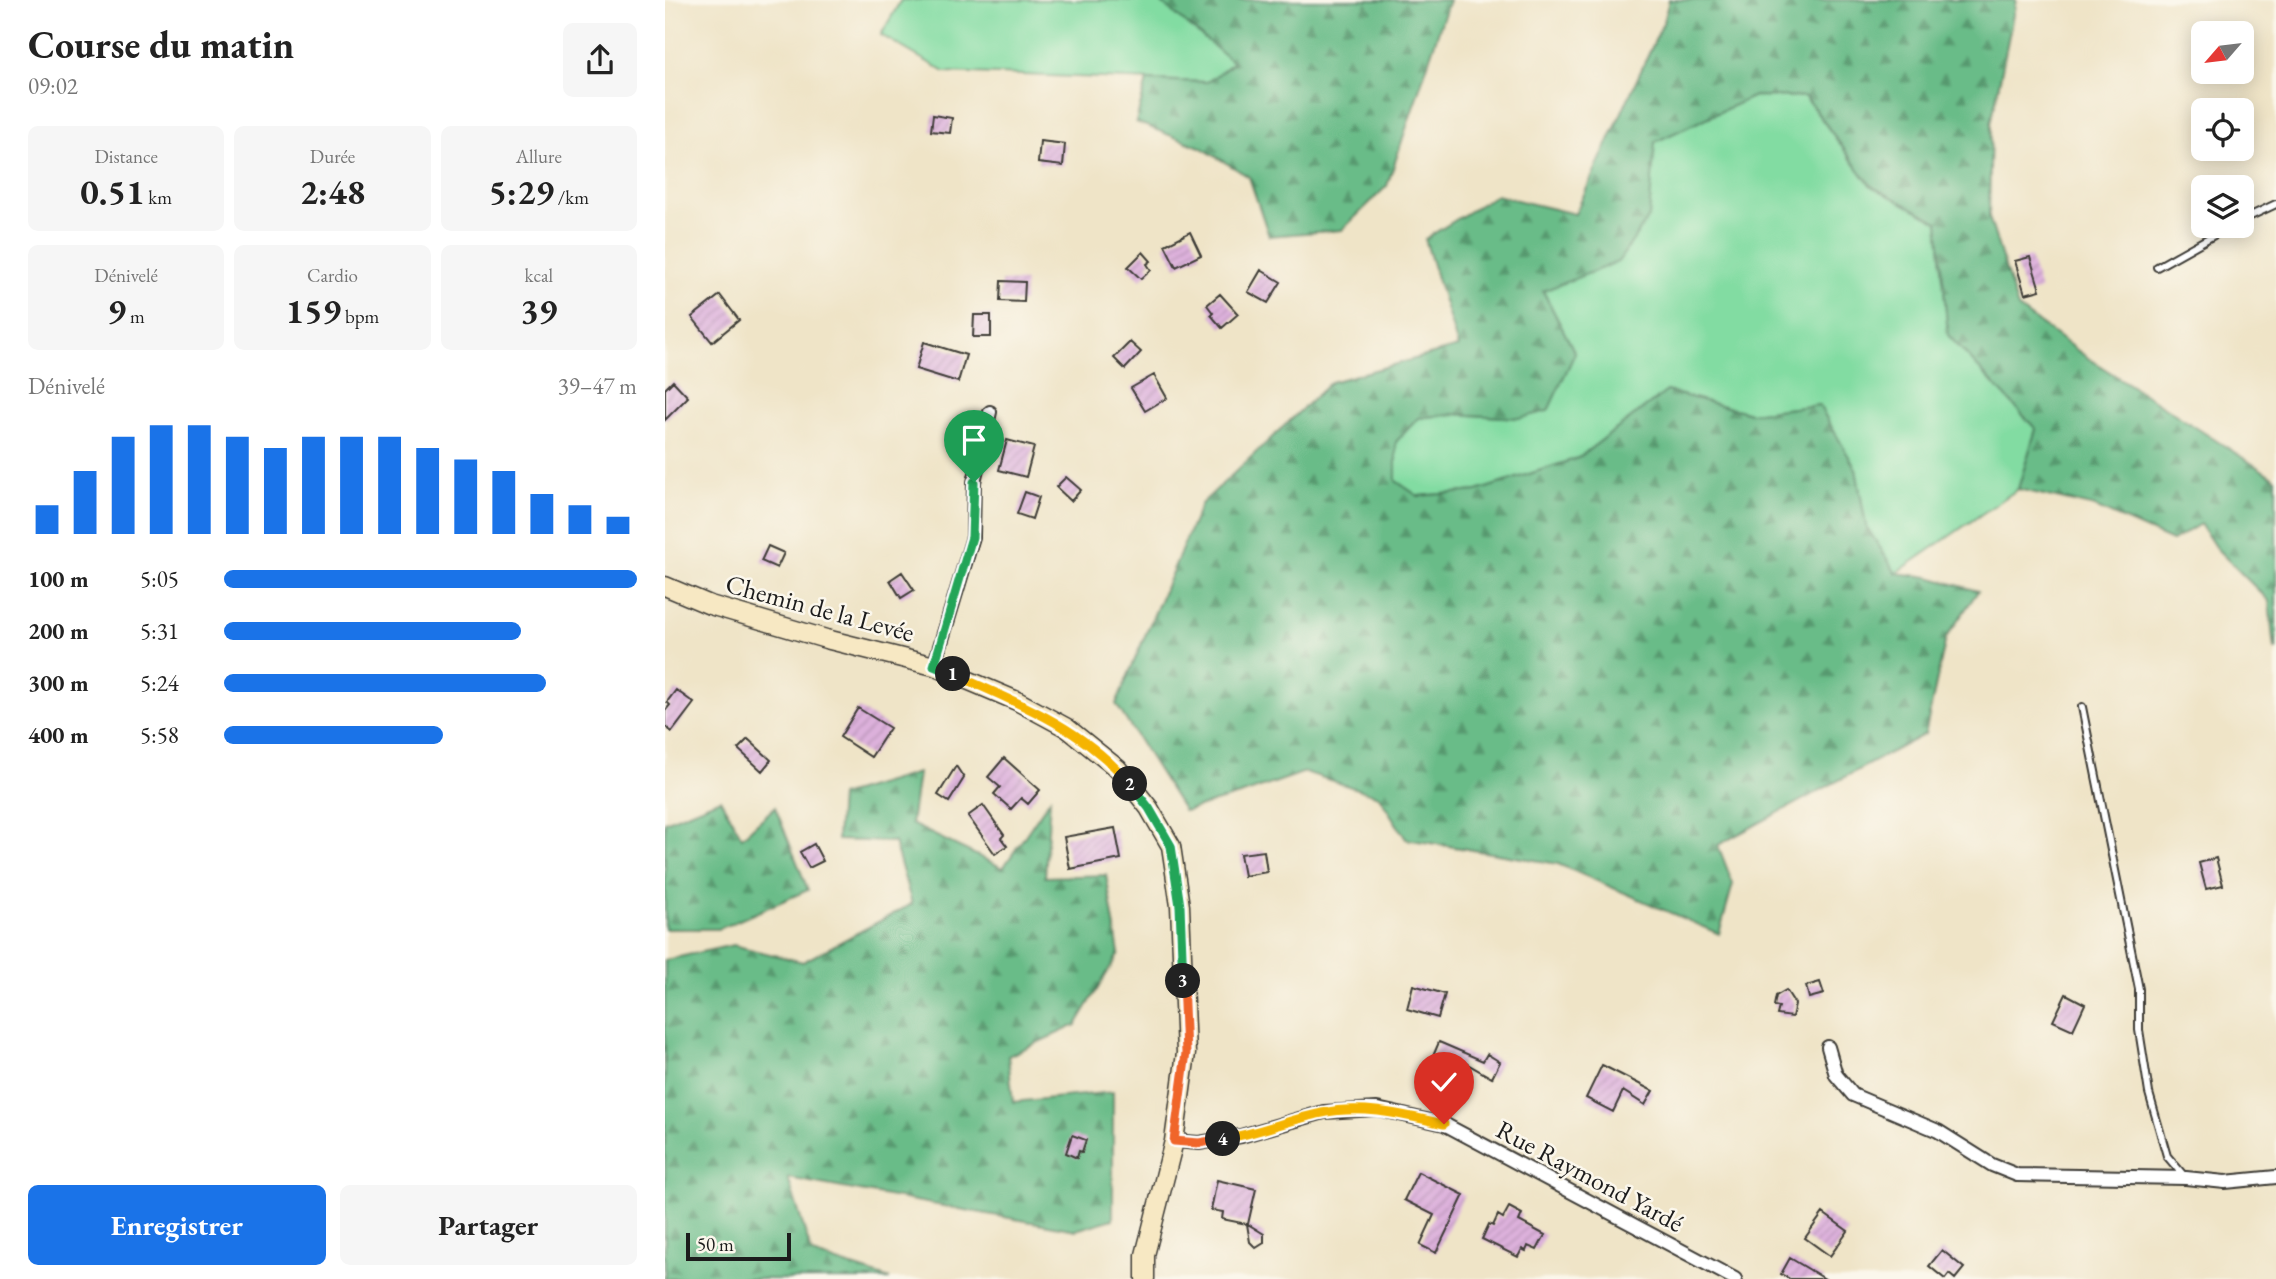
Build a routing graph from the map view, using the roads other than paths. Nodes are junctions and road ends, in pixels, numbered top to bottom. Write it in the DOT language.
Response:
graph roads {
  1 [pos="2276,204"];
  2 [pos="2254,214"];
  3 [pos="2209,238"];
  4 [pos="2157,267"];
  5 [pos="990,412"];
  6 [pos="665,586"];
  7 [pos="934,666"];
  8 [pos="2082,707"];
  9 [pos="1828,1047"];
  10 [pos="1174,1141"];
  11 [pos="2276,1177"];
  12 [pos="2186,1178"];
  13 [pos="1145,1279"];
  14 [pos="1735,1279"];
  1 -- 2 [label="lane"];
  3 -- 4 [label="lane"];
  5 -- 7 [label="street"];
  6 -- 7 [label="street, Chemin de la Levée"];
  7 -- 10 [label="street, Chemin de la Levée"];
  8 -- 12 [label="lane"];
  9 -- 12 [label="street"];
  10 -- 13 [label="street, Chemin de la Levée"];
  10 -- 14 [label="street, Rue Raymond Yardé"];
  11 -- 12 [label="street"];
}
